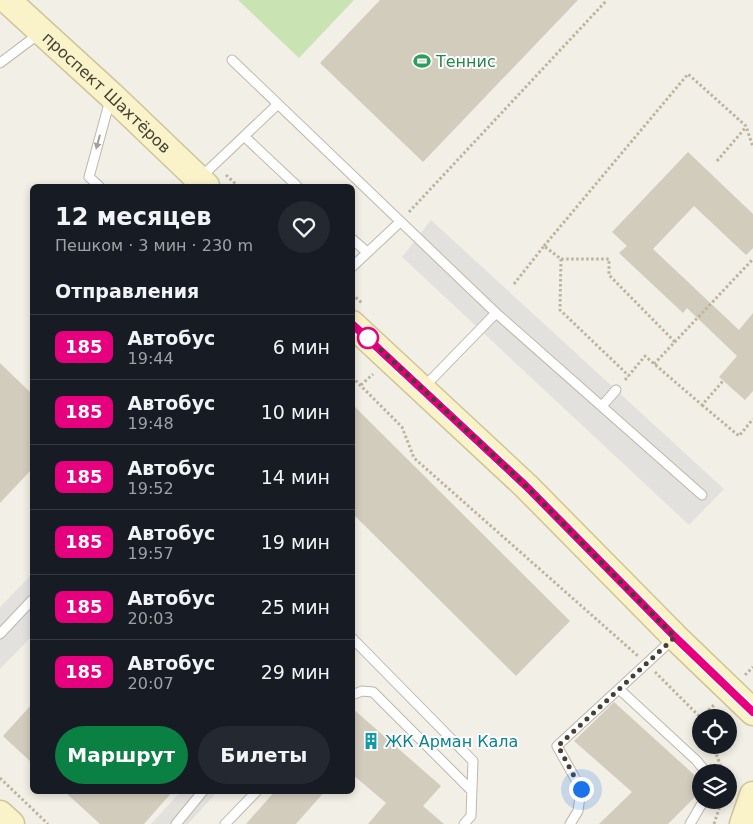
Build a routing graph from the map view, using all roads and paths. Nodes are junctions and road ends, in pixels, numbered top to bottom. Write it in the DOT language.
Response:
graph roads {
  1 [pos="7,0"];
  2 [pos="607,0"];
  3 [pos="42,32"];
  4 [pos="232,60"];
  5 [pos="0,63"];
  6 [pos="111,95"];
  7 [pos="278,104"];
  8 [pos="746,126"];
  9 [pos="245,137"];
  10 [pos="753,147"];
  11 [pos="717,161"];
  12 [pos="202,183"];
  13 [pos="97,184"];
  14 [pos="295,184"];
  15 [pos="400,222"];
  16 [pos="355,242"];
  17 [pos="544,246"];
  18 [pos="366,252"];
  19 [pos="561,259"];
  20 [pos="753,259"];
  21 [pos="355,264"];
  22 [pos="514,284"];
  23 [pos="496,313"];
  24 [pos="355,327"];
  25 [pos="675,342"];
  26 [pos="654,364"];
  27 [pos="629,376"];
  28 [pos="355,380"];
  29 [pos="723,381"];
  30 [pos="422,389"];
  31 [pos="616,390"];
  32 [pos="702,405"];
  33 [pos="602,406"];
  34 [pos="753,419"];
  35 [pos="702,496"];
  36 [pos="30,602"];
  37 [pos="0,634"];
  38 [pos="675,637"];
  39 [pos="355,641"];
  40 [pos="646,663"];
  41 [pos="619,689"];
  42 [pos="355,694"];
  43 [pos="692,709"];
  44 [pos="753,712"];
  45 [pos="699,764"];
  46 [pos="0,778"];
  47 [pos="472,791"];
  48 [pos="201,794"];
  49 [pos="254,794"];
  50 [pos="753,795"];
  51 [pos="699,809"];
  52 [pos="719,809"];
  53 [pos="0,814"];
  54 [pos="11,824"];
  55 [pos="48,824"];
  56 [pos="176,824"];
  57 [pos="225,824"];
  58 [pos="464,824"];
  59 [pos="570,824"];
  60 [pos="690,824"];
  61 [pos="714,824"];
  62 [pos="743,824"];
  1 -- 3 [label="main road, проспект Шахтёров"];
  2 -- 15 [label="path"];
  3 -- 5 [label="lane"];
  3 -- 6 [label="main road, проспект Шахтёров"];
  4 -- 7 [label="lane"];
  6 -- 12 [label="main road, проспект Шахтёров"];
  6 -- 13 [label="lane, one-way"];
  7 -- 9 [label="lane"];
  7 -- 15 [label="lane"];
  8 -- 10 [label="path"];
  8 -- 11 [label="path"];
  8 -- 17 [label="path"];
  9 -- 12 [label="lane"];
  9 -- 14 [label="lane"];
  15 -- 18 [label="lane"];
  15 -- 23 [label="lane"];
  16 -- 18 [label="lane"];
  17 -- 19 [label="path"];
  17 -- 22 [label="path"];
  18 -- 21 [label="lane"];
  19 -- 25 [label="path"];
  19 -- 27 [label="path"];
  20 -- 25 [label="path"];
  23 -- 30 [label="lane"];
  23 -- 33 [label="lane"];
  24 -- 30 [label="main road"];
  25 -- 26 [label="path"];
  26 -- 27 [label="path"];
  26 -- 32 [label="path"];
  27 -- 31 [label="path"];
  28 -- 40 [label="path"];
  29 -- 32 [label="path"];
  30 -- 38 [label="main road"];
  31 -- 33 [label="lane"];
  32 -- 34 [label="path"];
  33 -- 35 [label="lane"];
  36 -- 37 [label="lane"];
  38 -- 40 [label="lane"];
  38 -- 44 [label="main road"];
  39 -- 47 [label="lane"];
  40 -- 41 [label="lane"];
  40 -- 43 [label="path"];
  41 -- 45 [label="lane"];
  41 -- 59 [label="lane"];
  42 -- 47 [label="lane"];
  46 -- 55 [label="path"];
  47 -- 58 [label="lane"];
  48 -- 56 [label="lane"];
  49 -- 57 [label="lane"];
  50 -- 62 [label="main road"];
  51 -- 60 [label="lane"];
  52 -- 61 [label="path"];
  53 -- 54 [label="main road"];
}
